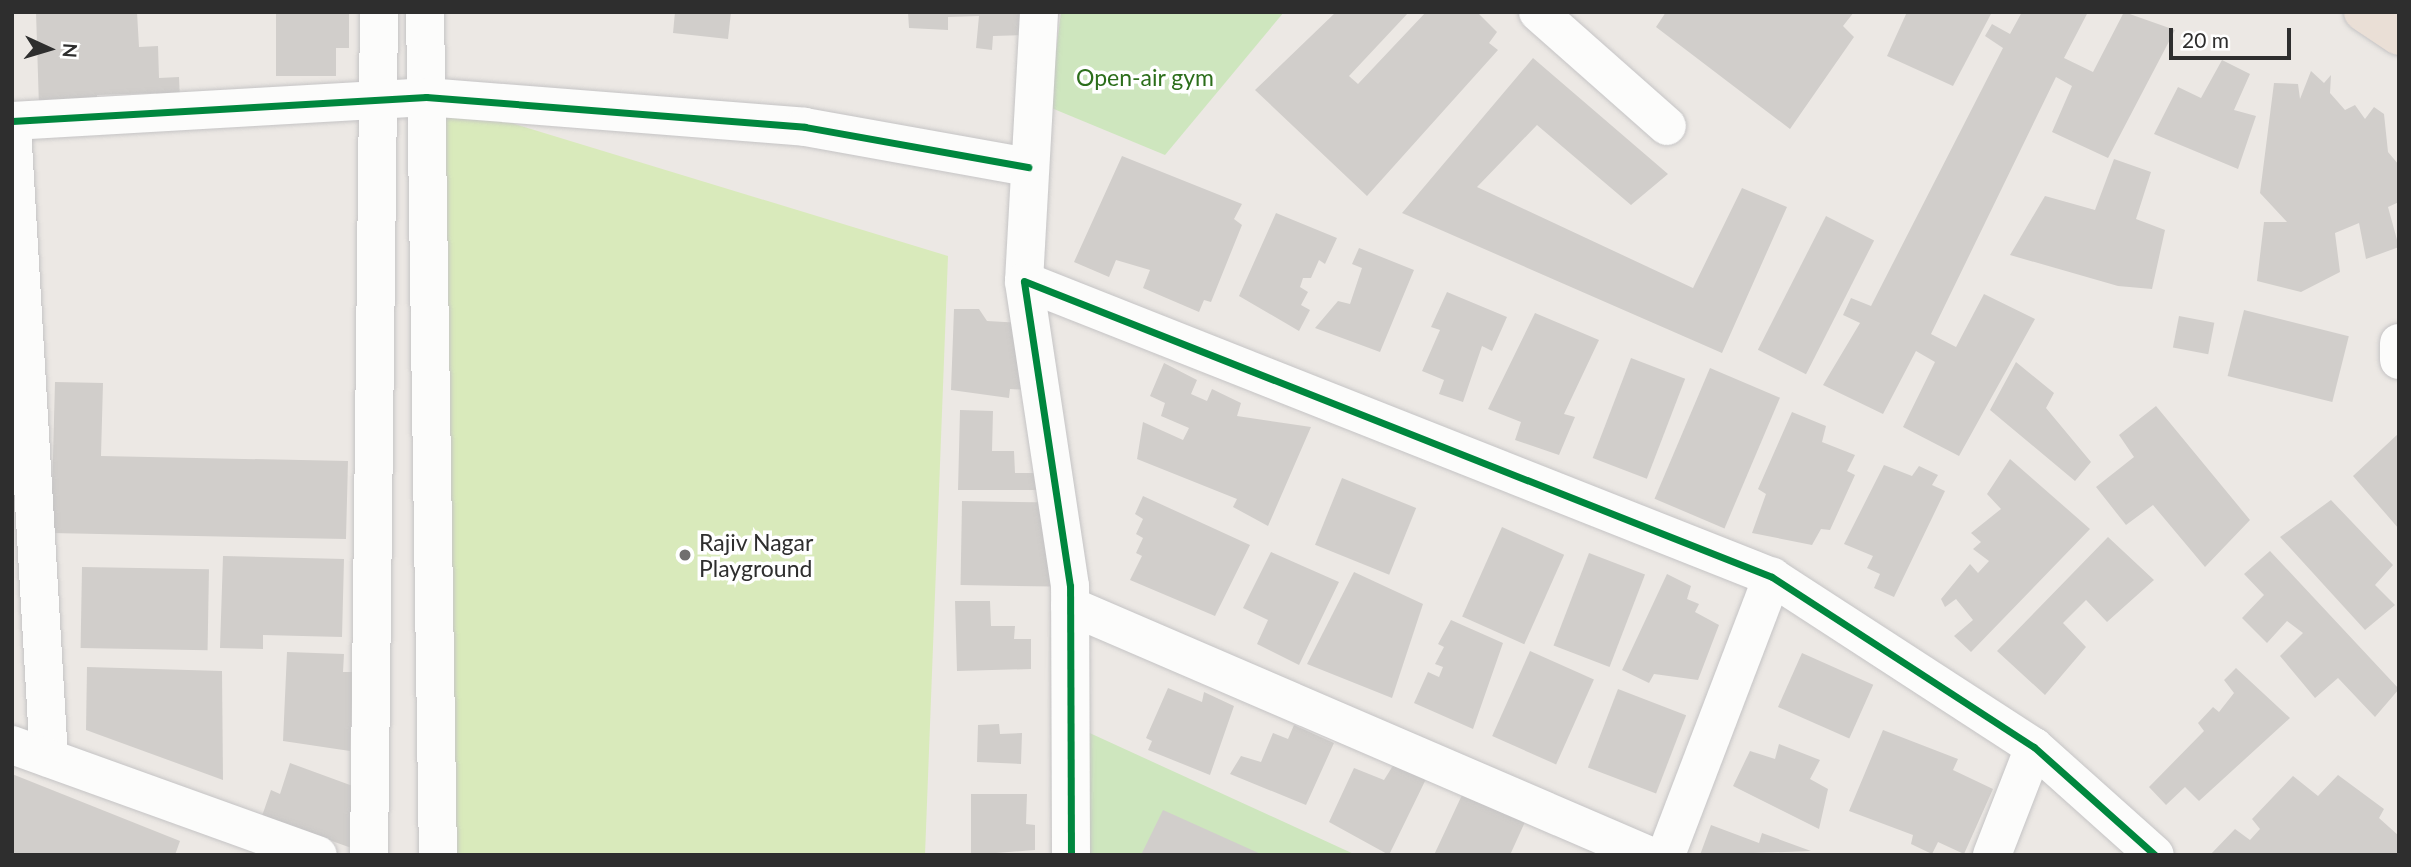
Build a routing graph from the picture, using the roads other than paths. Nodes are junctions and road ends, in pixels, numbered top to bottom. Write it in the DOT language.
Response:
graph roads {
  1 [pos="379,12"];
  2 [pos="425,12"];
  3 [pos="1040,12"];
  4 [pos="1538,12"];
  5 [pos="2363,12"];
  6 [pos="2399,36"];
  7 [pos="426,97"];
  8 [pos="382,99"];
  9 [pos="12,121"];
  10 [pos="1667,126"];
  11 [pos="12,128"];
  12 [pos="1028,167"];
  13 [pos="1024,281"];
  14 [pos="2399,343"];
  15 [pos="2399,360"];
  16 [pos="1772,577"];
  17 [pos="1070,606"];
  18 [pos="12,745"];
  19 [pos="2035,747"];
  20 [pos="49,758"];
  21 [pos="318,855"];
  22 [pos="369,855"];
  23 [pos="438,855"];
  24 [pos="1071,855"];
  25 [pos="1648,855"];
  26 [pos="1666,855"];
  27 [pos="1992,855"];
  28 [pos="2155,855"];
  1 -- 8 [label="street"];
  2 -- 7 [label="street"];
  3 -- 12 [label="street"];
  4 -- 10 [label="street"];
  5 -- 6 [label="highway"];
  7 -- 8 [label="street"];
  7 -- 12 [label="street"];
  7 -- 23 [label="street"];
  8 -- 9 [label="street"];
  8 -- 22 [label="street"];
  11 -- 20 [label="street"];
  12 -- 13 [label="street"];
  13 -- 16 [label="street"];
  13 -- 17 [label="street"];
  14 -- 15 [label="street"];
  16 -- 19 [label="street"];
  16 -- 26 [label="street"];
  17 -- 24 [label="street"];
  17 -- 25 [label="street"];
  18 -- 20 [label="street"];
  19 -- 27 [label="street"];
  19 -- 28 [label="street"];
  20 -- 21 [label="street"];
}
